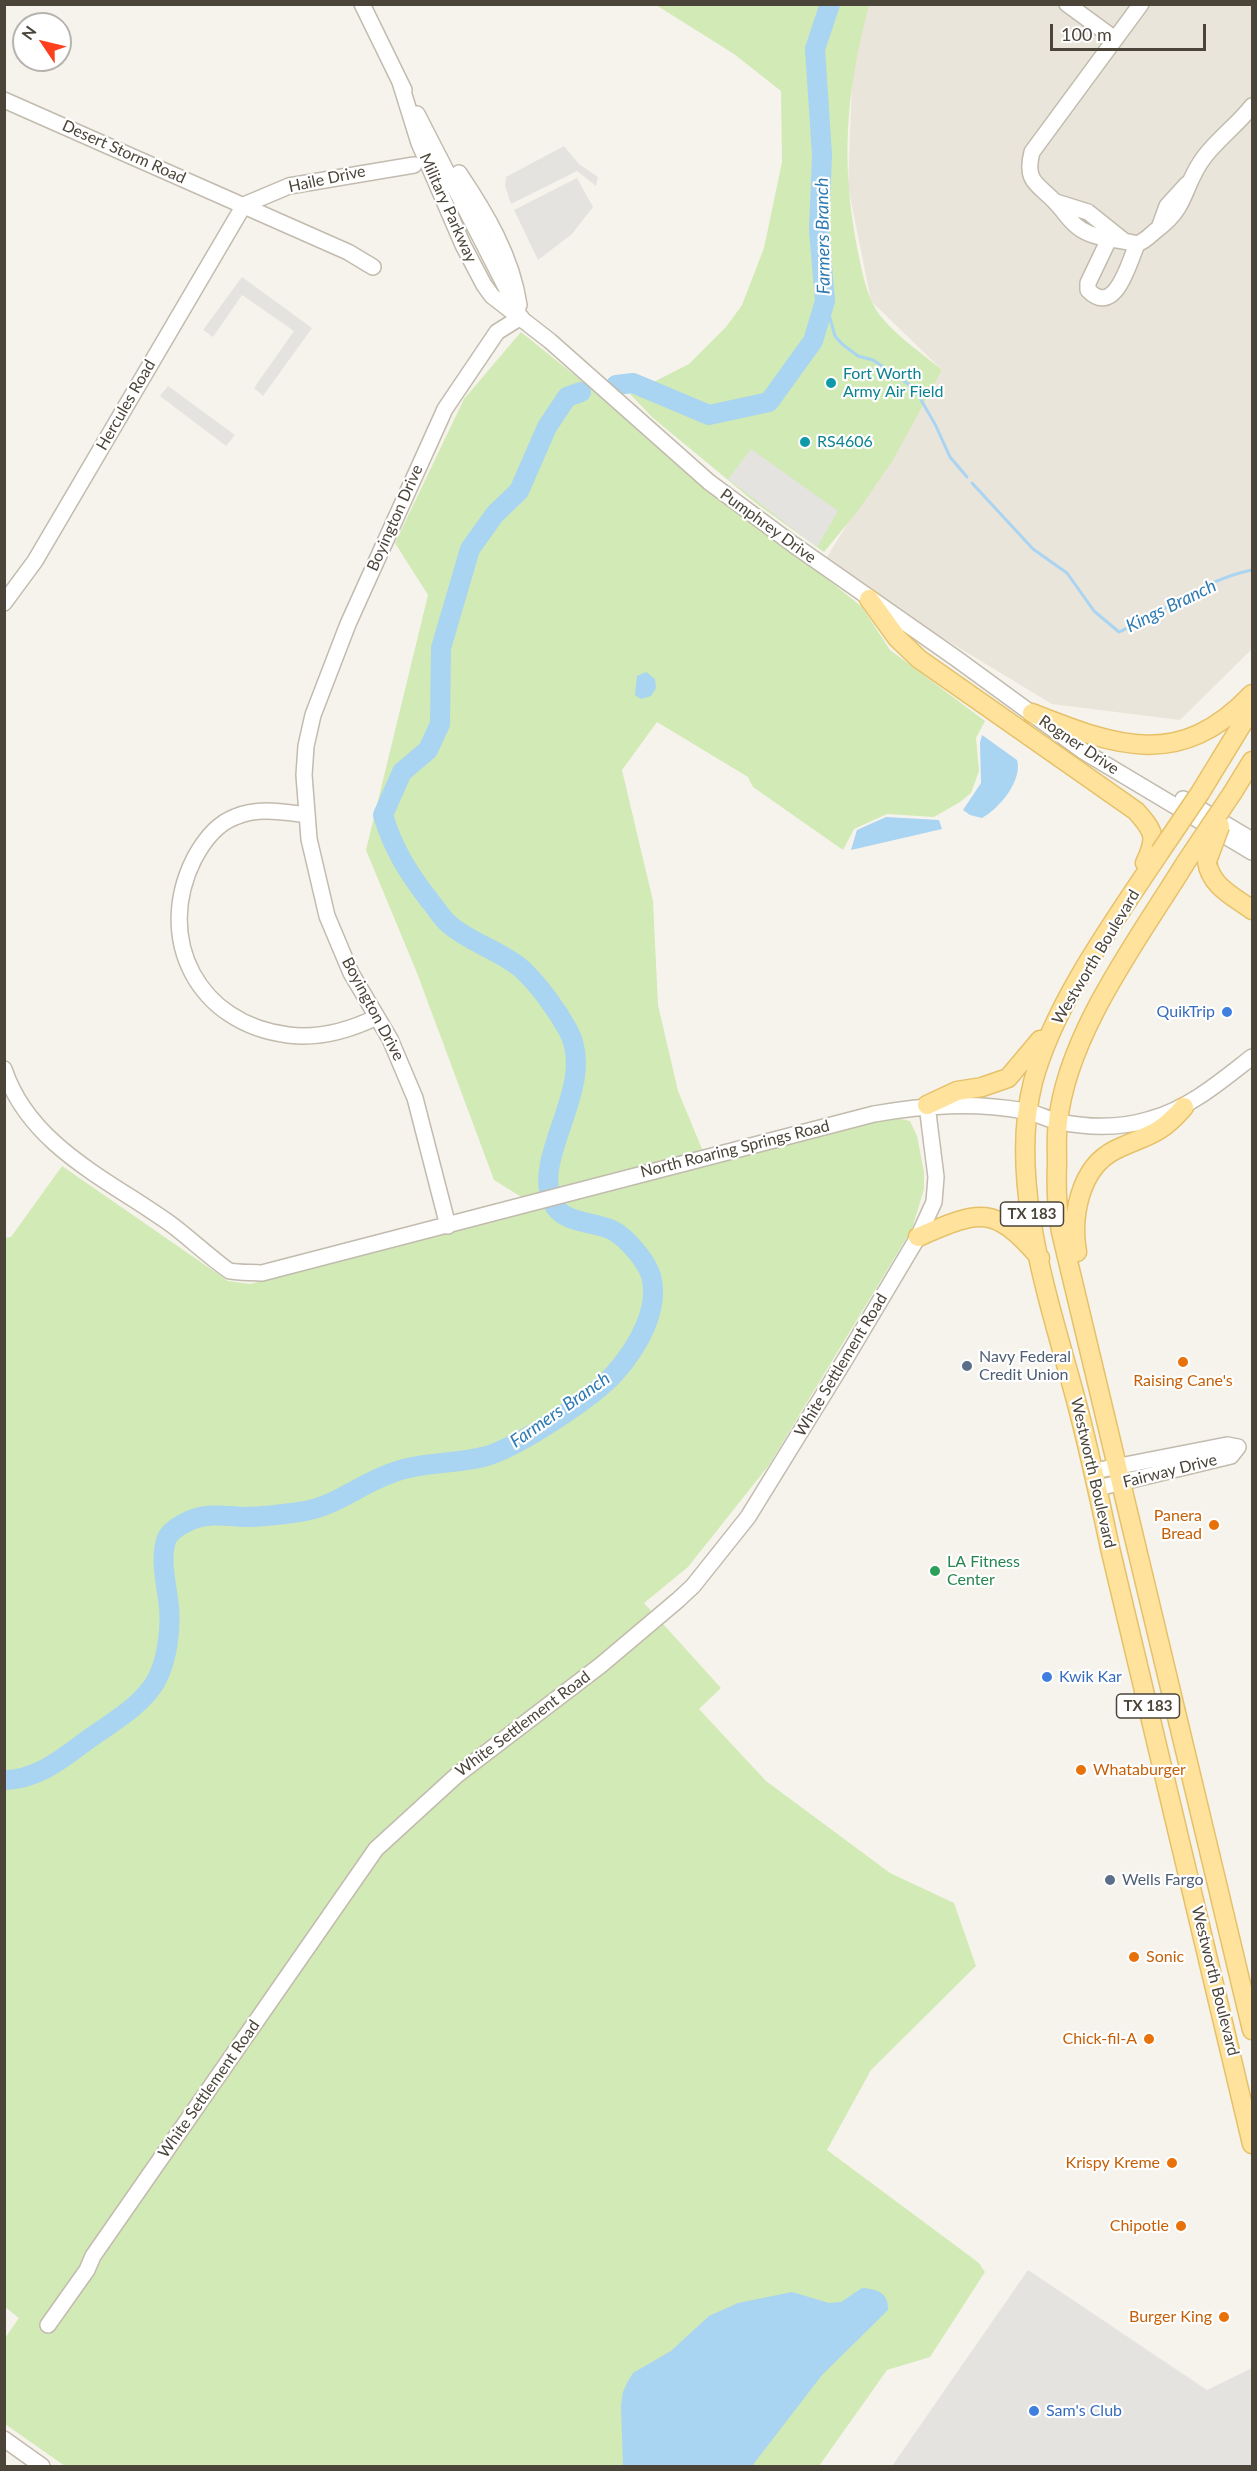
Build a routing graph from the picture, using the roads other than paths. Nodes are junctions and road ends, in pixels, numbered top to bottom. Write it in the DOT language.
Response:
graph roads {
  1 [pos="362,4"];
  2 [pos="1067,4"];
  3 [pos="1141,4"];
  4 [pos="1115,39"];
  5 [pos="400,82"];
  6 [pos="4,100"];
  7 [pos="1252,106"];
  8 [pos="414,165"];
  9 [pos="244,205"];
  10 [pos="373,267"];
  11 [pos="521,317"];
  12 [pos="870,599"];
  13 [pos="4,603"];
  14 [pos="1252,694"];
  15 [pos="1252,708"];
  16 [pos="1032,713"];
  17 [pos="1252,761"];
  18 [pos="1242,780"];
  19 [pos="307,815"];
  20 [pos="1252,840"];
  21 [pos="1252,852"];
  22 [pos="1124,908"];
  23 [pos="1252,910"];
  24 [pos="1083,975"];
  25 [pos="1106,990"];
  26 [pos="1065,1004"];
  27 [pos="377,1017"];
  28 [pos="1252,1057"];
  29 [pos="4,1069"];
  30 [pos="927,1105"];
  31 [pos="1184,1107"];
  32 [pos="1028,1111"];
  33 [pos="1058,1122"];
  34 [pos="448,1226"];
  35 [pos="918,1237"];
  36 [pos="1040,1258"];
  37 [pos="1084,1325"];
  38 [pos="1245,1446"];
  39 [pos="1120,1475"];
  40 [pos="1096,1479"];
  41 [pos="1131,1636"];
  42 [pos="1185,1748"];
  43 [pos="1168,1789"];
  44 [pos="1233,1949"];
  45 [pos="1252,2030"];
  46 [pos="1252,2144"];
  47 [pos="48,2325"];
  48 [pos="4,2439"];
  49 [pos="42,2466"];
  1 -- 5 [label="street, Military Parkway"];
  2 -- 4 [label="street"];
  3 -- 4 [label="street"];
  4 -- 7 [label="street"];
  5 -- 11 [label="street, Military Parkway"];
  5 -- 11 [label="street, Military Parkway"];
  6 -- 9 [label="street, Desert Storm Road"];
  8 -- 9 [label="street, Haile Drive"];
  9 -- 10 [label="street, Desert Storm Road"];
  9 -- 13 [label="street, Hercules Road"];
  11 -- 12 [label="street, Pumphrey Drive"];
  11 -- 19 [label="street, Boyington Drive"];
  12 -- 16 [label="street, Pumphrey Drive"];
  12 -- 22 [label="main road"];
  14 -- 16 [label="main road"];
  15 -- 22 [label="main road, Westworth Boulevard / TX 183, bridge"];
  16 -- 20 [label="street, Rogner Drive"];
  16 -- 21 [label="street, Rogner Drive"];
  17 -- 18 [label="main road, Westworth Boulevard / TX 183"];
  18 -- 23 [label="main road, bridge"];
  18 -- 25 [label="main road, Westworth Boulevard / TX 183, bridge"];
  19 -- 27 [label="street, Boyington Drive"];
  19 -- 27 [label="street"];
  22 -- 24 [label="main road, Westworth Boulevard / TX 183"];
  24 -- 25 [label="main road"];
  24 -- 26 [label="main road, Westworth Boulevard / TX 183"];
  25 -- 33 [label="main road, Westworth Boulevard / TX 183"];
  26 -- 30 [label="main road"];
  26 -- 32 [label="main road, Westworth Boulevard / TX 183"];
  27 -- 34 [label="street, Boyington Drive"];
  28 -- 31 [label="street, North Roaring Springs Road"];
  29 -- 34 [label="street"];
  30 -- 32 [label="street, North Roaring Springs Road"];
  30 -- 34 [label="street, North Roaring Springs Road"];
  30 -- 35 [label="street, White Settlement Road"];
  31 -- 33 [label="street, North Roaring Springs Road"];
  31 -- 37 [label="main road"];
  32 -- 33 [label="street, North Roaring Springs Road"];
  32 -- 36 [label="main road, Westworth Boulevard / TX 183"];
  33 -- 37 [label="main road, Westworth Boulevard / TX 183"];
  35 -- 36 [label="main road"];
  35 -- 47 [label="street, White Settlement Road"];
  36 -- 40 [label="main road, Westworth Boulevard / TX 183"];
  37 -- 39 [label="main road, Westworth Boulevard / TX 183"];
  38 -- 39 [label="street, Fairway Drive"];
  39 -- 40 [label="street, Fairway Drive"];
  39 -- 42 [label="main road, Westworth Boulevard / TX 183"];
  40 -- 41 [label="main road, Westworth Boulevard / TX 183"];
  41 -- 42 [label="main road"];
  41 -- 43 [label="main road, Westworth Boulevard / TX 183"];
  42 -- 44 [label="main road, Westworth Boulevard / TX 183"];
  43 -- 44 [label="main road"];
  43 -- 46 [label="main road, Westworth Boulevard / TX 183"];
  44 -- 45 [label="main road, Westworth Boulevard / TX 183"];
  48 -- 49 [label="street"];
}
